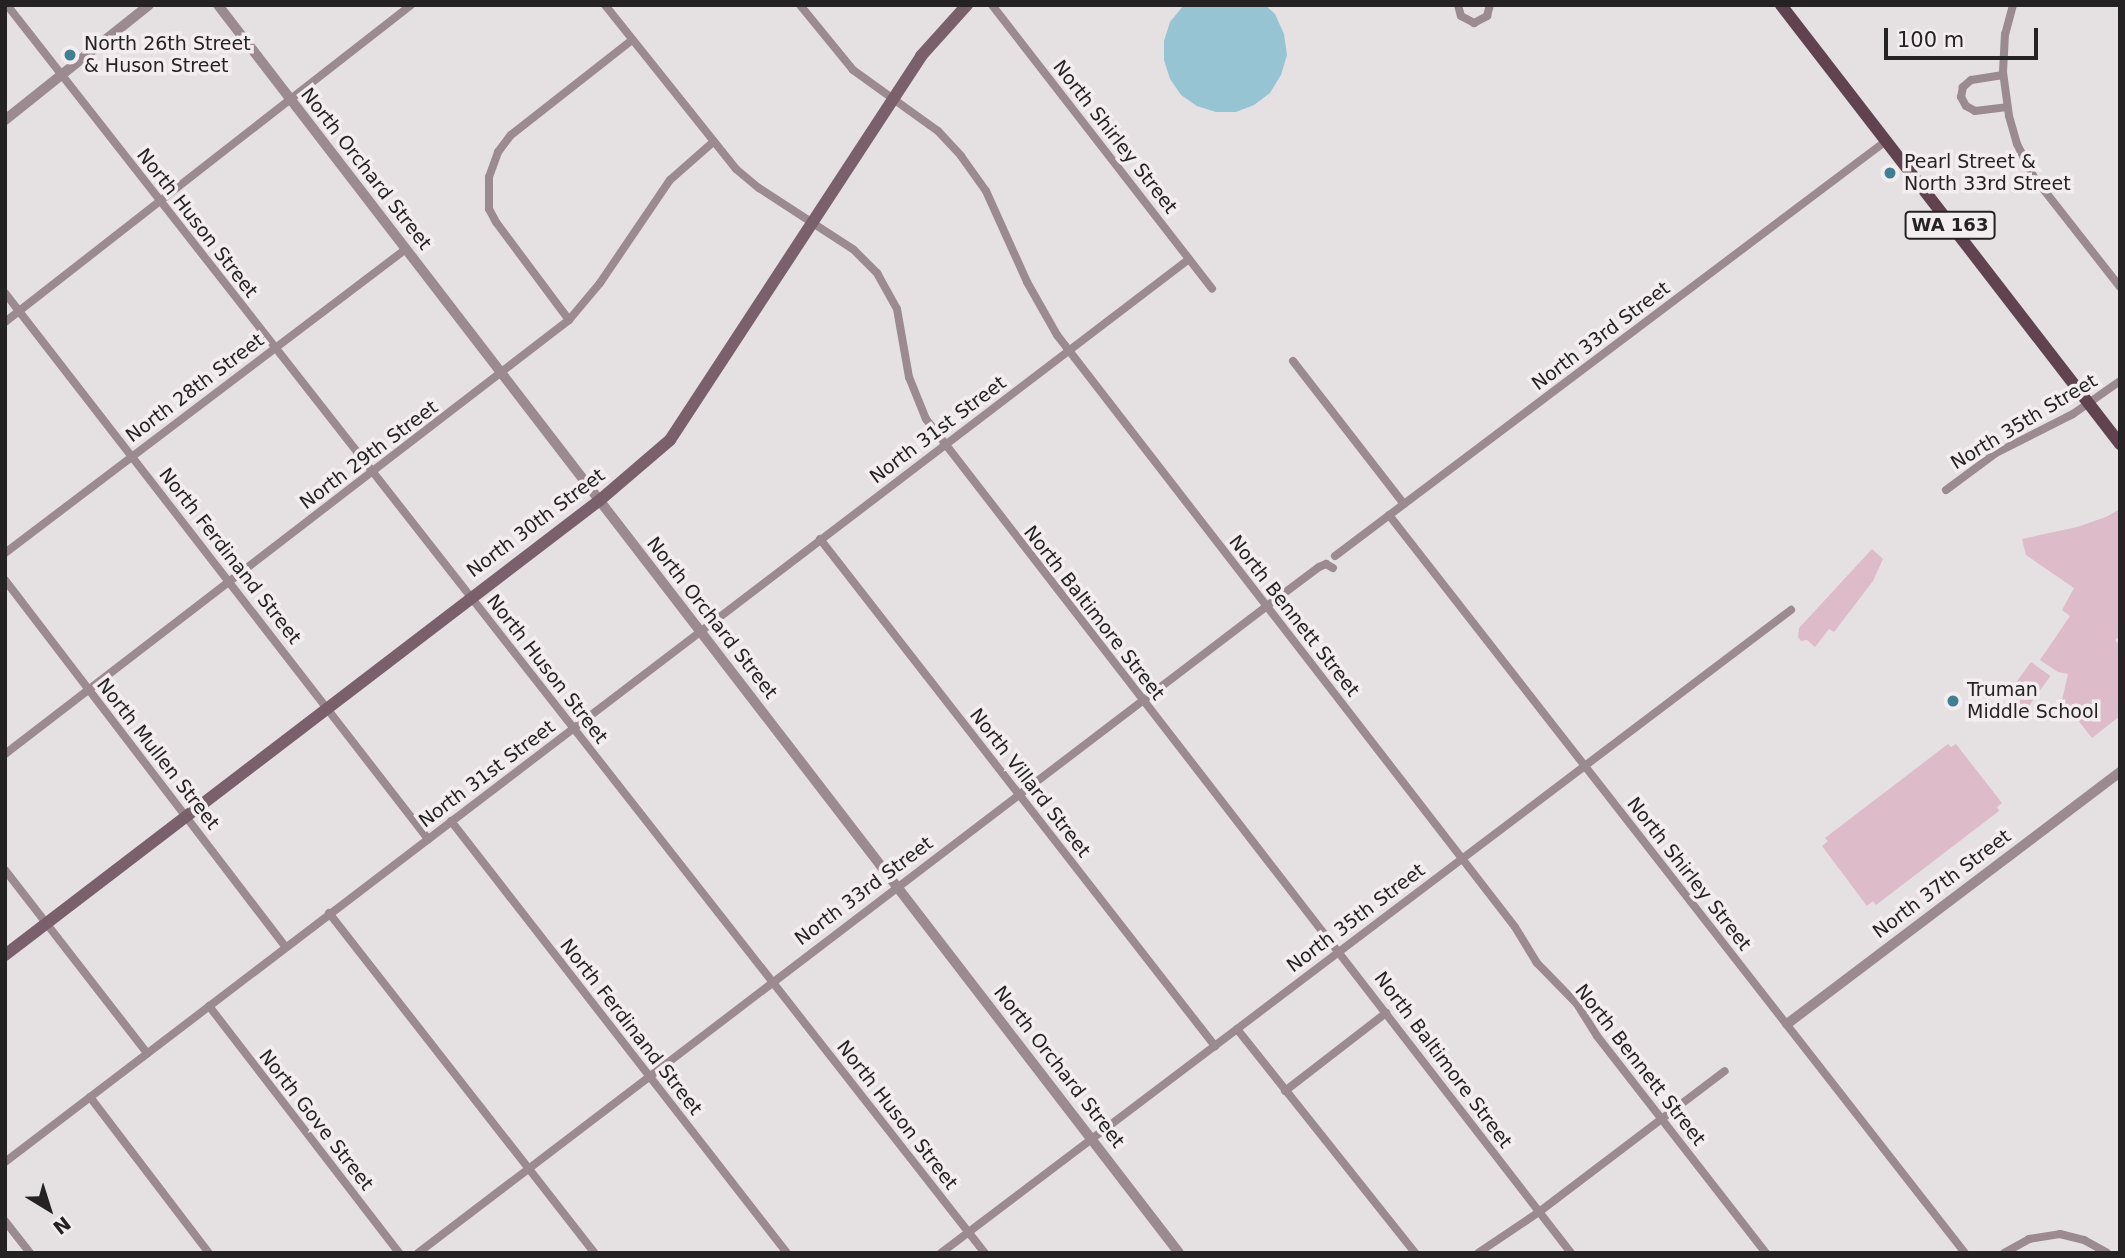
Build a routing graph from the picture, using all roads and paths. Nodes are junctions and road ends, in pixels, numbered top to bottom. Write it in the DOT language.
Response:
graph roads {
  1 [pos="7,5"];
  2 [pos="149,5"];
  3 [pos="218,5"];
  4 [pos="411,5"];
  5 [pos="606,5"];
  6 [pos="800,5"];
  7 [pos="967,5"];
  8 [pos="992,5"];
  9 [pos="1458,5"];
  10 [pos="1490,5"];
  11 [pos="1781,5"];
  12 [pos="2013,5"];
  13 [pos="632,40"];
  14 [pos="61,75"];
  15 [pos="2003,75"];
  16 [pos="290,99"];
  17 [pos="893,99"];
  18 [pos="2007,107"];
  19 [pos="5,120"];
  20 [pos="1886,141"];
  21 [pos="712,143"];
  22 [pos="159,201"];
  23 [pos="812,223"];
  24 [pos="406,249"];
  25 [pos="1189,259"];
  26 [pos="2120,287"];
  27 [pos="1212,289"];
  28 [pos="5,293"];
  29 [pos="19,311"];
  30 [pos="569,320"];
  31 [pos="5,322"];
  32 [pos="274,348"];
  33 [pos="1068,350"];
  34 [pos="1293,361"];
  35 [pos="502,375"];
  36 [pos="2120,381"];
  37 [pos="2088,404"];
  38 [pos="945,444"];
  39 [pos="2120,444"];
  40 [pos="132,456"];
  41 [pos="372,472"];
  42 [pos="1946,490"];
  43 [pos="600,500"];
  44 [pos="1404,504"];
  45 [pos="1389,515"];
  46 [pos="820,540"];
  47 [pos="5,553"];
  48 [pos="1335,556"];
  49 [pos="1333,568"];
  50 [pos="5,580"];
  51 [pos="230,581"];
  52 [pos="470,597"];
  53 [pos="1267,606"];
  54 [pos="1791,610"];
  55 [pos="700,631"];
  56 [pos="89,690"];
  57 [pos="1142,701"];
  58 [pos="327,707"];
  59 [pos="573,728"];
  60 [pos="5,754"];
  61 [pos="1585,765"];
  62 [pos="2120,772"];
  63 [pos="1018,794"];
  64 [pos="186,817"];
  65 [pos="451,821"];
  66 [pos="428,839"];
  67 [pos="1462,859"];
  68 [pos="5,870"];
  69 [pos="898,887"];
  70 [pos="329,914"];
  71 [pos="47,923"];
  72 [pos="286,947"];
  73 [pos="1339,950"];
  74 [pos="5,955"];
  75 [pos="771,981"];
  76 [pos="209,1006"];
  77 [pos="1386,1013"];
  78 [pos="1787,1024"];
  79 [pos="1237,1029"];
  80 [pos="1215,1046"];
  81 [pos="147,1053"];
  82 [pos="1725,1071"];
  83 [pos="649,1077"];
  84 [pos="1285,1091"];
  85 [pos="90,1097"];
  86 [pos="1662,1119"];
  87 [pos="1092,1138"];
  88 [pos="5,1161"];
  89 [pos="529,1168"];
  90 [pos="1539,1212"];
  91 [pos="5,1221"];
  92 [pos="969,1231"];
  93 [pos="30,1253"];
  94 [pos="209,1253"];
  95 [pos="399,1253"];
  96 [pos="418,1253"];
  97 [pos="595,1253"];
  98 [pos="787,1253"];
  99 [pos="941,1253"];
  100 [pos="985,1253"];
  101 [pos="1179,1253"];
  102 [pos="1415,1253"];
  103 [pos="1478,1253"];
  104 [pos="1571,1253"];
  105 [pos="1766,1253"];
  106 [pos="1965,1253"];
  107 [pos="2004,1253"];
  108 [pos="2107,1253"];
  1 -- 14 [label="street, North Huson Street"];
  2 -- 14 [label="street"];
  3 -- 16 [label="street, North Orchard Street"];
  4 -- 16 [label="street"];
  5 -- 13 [label="street, North Baltimore Street"];
  6 -- 17 [label="street, North Bennett Street"];
  7 -- 17 [label="main road, North 30th Street"];
  8 -- 25 [label="street, North Shirley Street"];
  9 -- 10 [label="street"];
  11 -- 20 [label="main road, WA 163"];
  12 -- 15 [label="street"];
  13 -- 21 [label="street, North Baltimore Street"];
  13 -- 30 [label="street"];
  14 -- 19 [label="street"];
  14 -- 22 [label="street, North Huson Street"];
  15 -- 18 [label="street"];
  15 -- 18 [label="street"];
  16 -- 22 [label="street"];
  16 -- 24 [label="street, North Orchard Street"];
  17 -- 23 [label="main road, North 30th Street"];
  17 -- 33 [label="street, North Bennett Street"];
  18 -- 26 [label="street"];
  20 -- 37 [label="main road, WA 163"];
  20 -- 44 [label="street, North 33rd Street"];
  21 -- 23 [label="street, North Baltimore Street"];
  21 -- 30 [label="street, North 29th Street"];
  22 -- 29 [label="street"];
  22 -- 32 [label="street, North Huson Street"];
  23 -- 38 [label="street, North Baltimore Street"];
  23 -- 43 [label="main road, North 30th Street"];
  24 -- 32 [label="street, North 28th Street"];
  24 -- 35 [label="street, North Orchard Street"];
  25 -- 27 [label="street, North Shirley Street"];
  25 -- 33 [label="street, North 31st Street"];
  28 -- 29 [label="street, North Ferdinand Street"];
  29 -- 31 [label="street"];
  29 -- 40 [label="street, North Ferdinand Street"];
  30 -- 35 [label="street, North 29th Street"];
  32 -- 40 [label="street, North 28th Street"];
  32 -- 41 [label="street, North Huson Street"];
  33 -- 38 [label="street, North 31st Street"];
  33 -- 53 [label="street, North Bennett Street"];
  34 -- 44 [label="street"];
  35 -- 41 [label="street, North 29th Street"];
  35 -- 43 [label="street, North Orchard Street"];
  36 -- 37 [label="street, North 35th Street"];
  37 -- 39 [label="main road, WA 163"];
  37 -- 42 [label="street, North 35th Street"];
  38 -- 46 [label="street, North 31st Street"];
  38 -- 57 [label="street, North Baltimore Street"];
  40 -- 47 [label="street, North 28th Street"];
  40 -- 51 [label="street, North Ferdinand Street"];
  41 -- 51 [label="street, North 29th Street"];
  41 -- 52 [label="street, North Huson Street"];
  43 -- 52 [label="main road, North 30th Street"];
  43 -- 55 [label="street, North Orchard Street"];
  44 -- 45 [label="street, North 33rd Street"];
  45 -- 48 [label="street, North 33rd Street"];
  45 -- 61 [label="street, North Shirley Street"];
  46 -- 55 [label="street, North 31st Street"];
  46 -- 63 [label="street, North Villard Street"];
  49 -- 53 [label="street, North 33rd Street"];
  50 -- 56 [label="street, North Mullen Street"];
  51 -- 56 [label="street, North 29th Street"];
  51 -- 58 [label="street, North Ferdinand Street"];
  52 -- 58 [label="main road, North 30th Street"];
  52 -- 59 [label="street, North Huson Street"];
  53 -- 57 [label="street, North 33rd Street"];
  53 -- 67 [label="street, North Bennett Street"];
  54 -- 61 [label="street, North 35th Street"];
  55 -- 59 [label="street, North 31st Street"];
  55 -- 69 [label="street, North Orchard Street"];
  56 -- 60 [label="street, North 29th Street"];
  56 -- 64 [label="street, North Mullen Street"];
  57 -- 63 [label="street, North 33rd Street"];
  57 -- 73 [label="street, North Baltimore Street"];
  58 -- 64 [label="main road, North 30th Street"];
  58 -- 66 [label="street, North Ferdinand Street"];
  59 -- 65 [label="street, North 31st Street"];
  59 -- 75 [label="street, North Huson Street"];
  61 -- 67 [label="street, North 35th Street"];
  61 -- 78 [label="street, North Shirley Street"];
  62 -- 78 [label="street, North 37th Street"];
  63 -- 69 [label="street, North 33rd Street"];
  63 -- 80 [label="street, North Villard Street"];
  64 -- 71 [label="main road, North 30th Street"];
  64 -- 72 [label="street, North Mullen Street"];
  65 -- 66 [label="street, North 31st Street"];
  65 -- 83 [label="street, North Ferdinand Street"];
  66 -- 70 [label="street, North 31st Street"];
  67 -- 73 [label="street, North 35th Street"];
  67 -- 86 [label="street, North Bennett Street"];
  68 -- 71 [label="street"];
  69 -- 75 [label="street, North 33rd Street"];
  69 -- 87 [label="street, North Orchard Street"];
  70 -- 72 [label="street, North 31st Street"];
  70 -- 89 [label="street"];
  71 -- 74 [label="main road, North 30th Street"];
  71 -- 81 [label="street"];
  72 -- 76 [label="street, North 31st Street"];
  73 -- 77 [label="street, North Baltimore Street"];
  73 -- 79 [label="street, North 35th Street"];
  75 -- 83 [label="street, North 33rd Street"];
  75 -- 92 [label="street, North Huson Street"];
  76 -- 81 [label="street, North 31st Street"];
  76 -- 95 [label="street, North Gove Street"];
  77 -- 84 [label="street"];
  77 -- 90 [label="street, North Baltimore Street"];
  78 -- 106 [label="street, North Shirley Street"];
  79 -- 80 [label="street, North 35th Street"];
  79 -- 84 [label="street"];
  80 -- 87 [label="street, North 35th Street"];
  81 -- 85 [label="street, North 31st Street"];
  82 -- 86 [label="street"];
  83 -- 89 [label="street, North 33rd Street"];
  83 -- 98 [label="street, North Ferdinand Street"];
  84 -- 102 [label="street"];
  85 -- 88 [label="street, North 31st Street"];
  85 -- 94 [label="street"];
  86 -- 90 [label="street"];
  86 -- 105 [label="street, North Bennett Street"];
  87 -- 92 [label="street, North 35th Street"];
  87 -- 101 [label="street, North Orchard Street"];
  89 -- 96 [label="street, North 33rd Street"];
  89 -- 97 [label="street"];
  90 -- 103 [label="street"];
  90 -- 104 [label="street, North Baltimore Street"];
  91 -- 93 [label="street"];
  92 -- 99 [label="street, North 35th Street"];
  92 -- 100 [label="street, North Huson Street"];
  107 -- 108 [label="street"];
}
